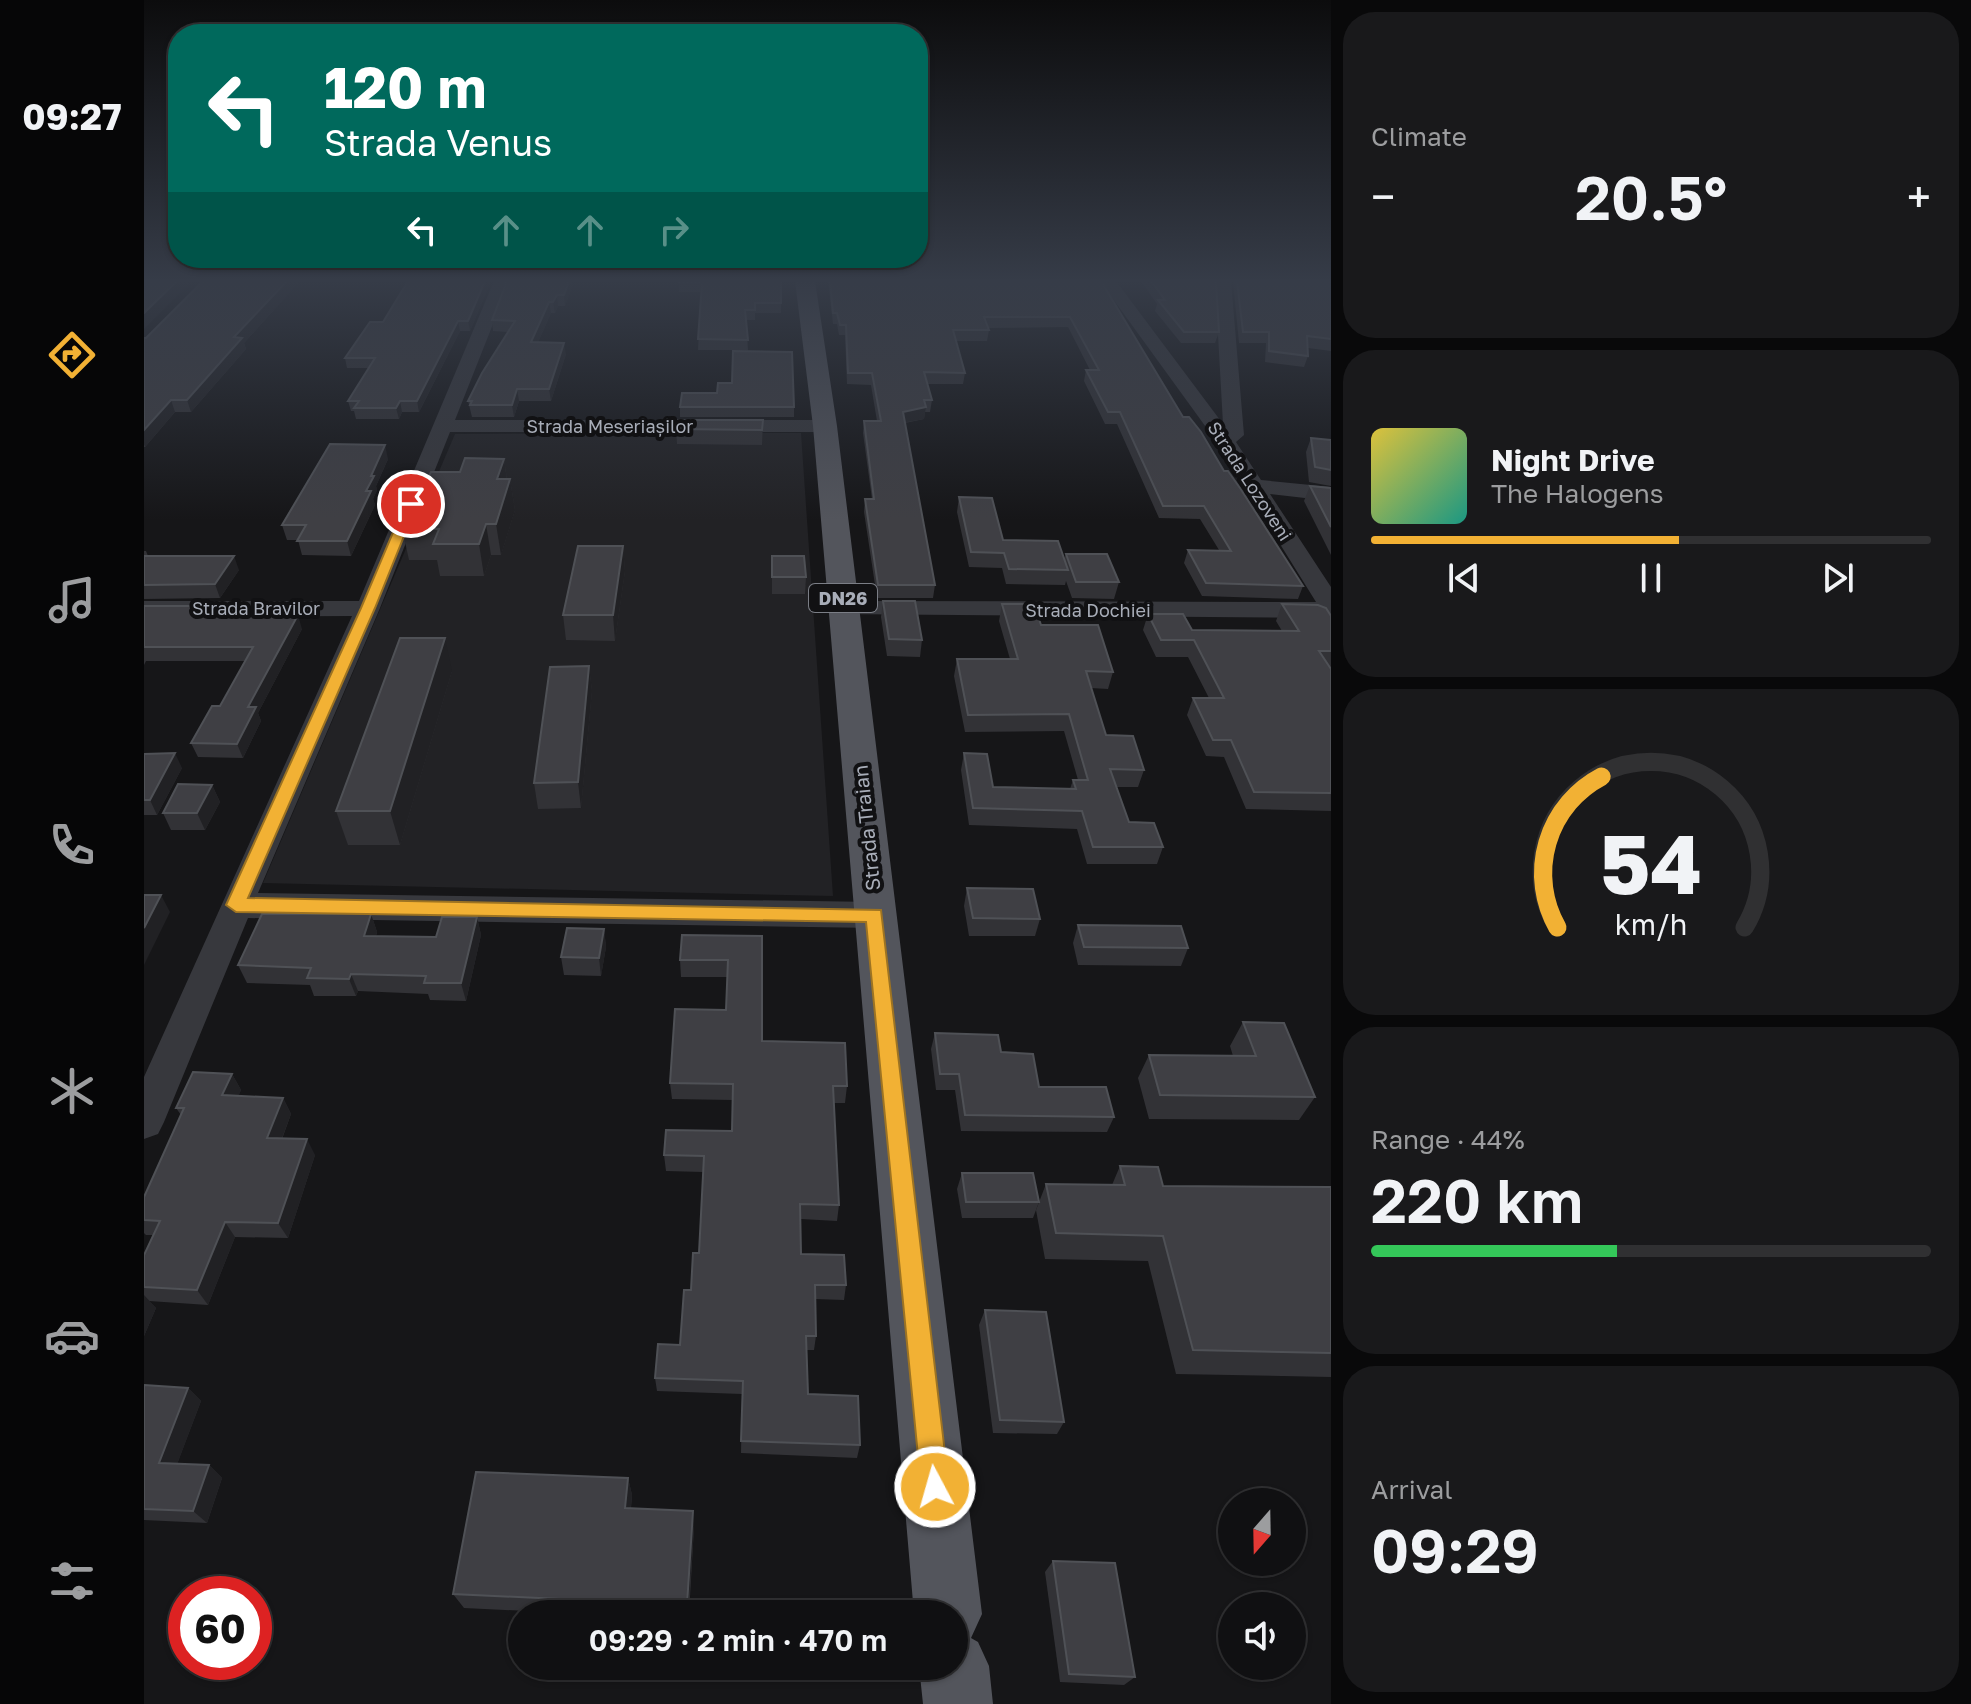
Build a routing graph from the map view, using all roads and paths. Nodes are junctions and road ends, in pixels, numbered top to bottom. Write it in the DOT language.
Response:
graph roads {
  1 [pos="470,361"];
  2 [pos="814,361"];
  3 [pos="1167,361"];
  4 [pos="1229,361"];
  5 [pos="443,426"];
  6 [pos="825,426"];
  7 [pos="1225,440"];
  8 [pos="1252,485"];
  9 [pos="1331,494"];
  10 [pos="368,608"];
  11 [pos="1331,608"];
  12 [pos="144,609"];
  13 [pos="845,609"];
  14 [pos="236,905"];
  15 [pos="875,915"];
  16 [pos="144,1122"];
  17 [pos="947,1600"];
  18 [pos="955,1680"];
  19 [pos="958,1704"];
  1 -- 5 [label="street"];
  2 -- 6 [label="main road, Strada Traian / DN26"];
  3 -- 7 [label="street, Strada Lozoveni"];
  4 -- 7 [label="street"];
  5 -- 6 [label="street, Strada Meseriașilor"];
  5 -- 10 [label="street"];
  6 -- 13 [label="main road, Strada Traian / DN26"];
  7 -- 8 [label="street, Strada Lozoveni"];
  8 -- 9 [label="street"];
  8 -- 11 [label="street, Strada Lozoveni"];
  10 -- 12 [label="street, Strada Bravilor"];
  10 -- 14 [label="street"];
  11 -- 13 [label="street, Strada Dochiei"];
  13 -- 15 [label="main road, Strada Traian / DN26"];
  14 -- 15 [label="street"];
  14 -- 16 [label="street"];
  15 -- 17 [label="main road, Strada Traian / DN26"];
  18 -- 19 [label="main road"];
}
